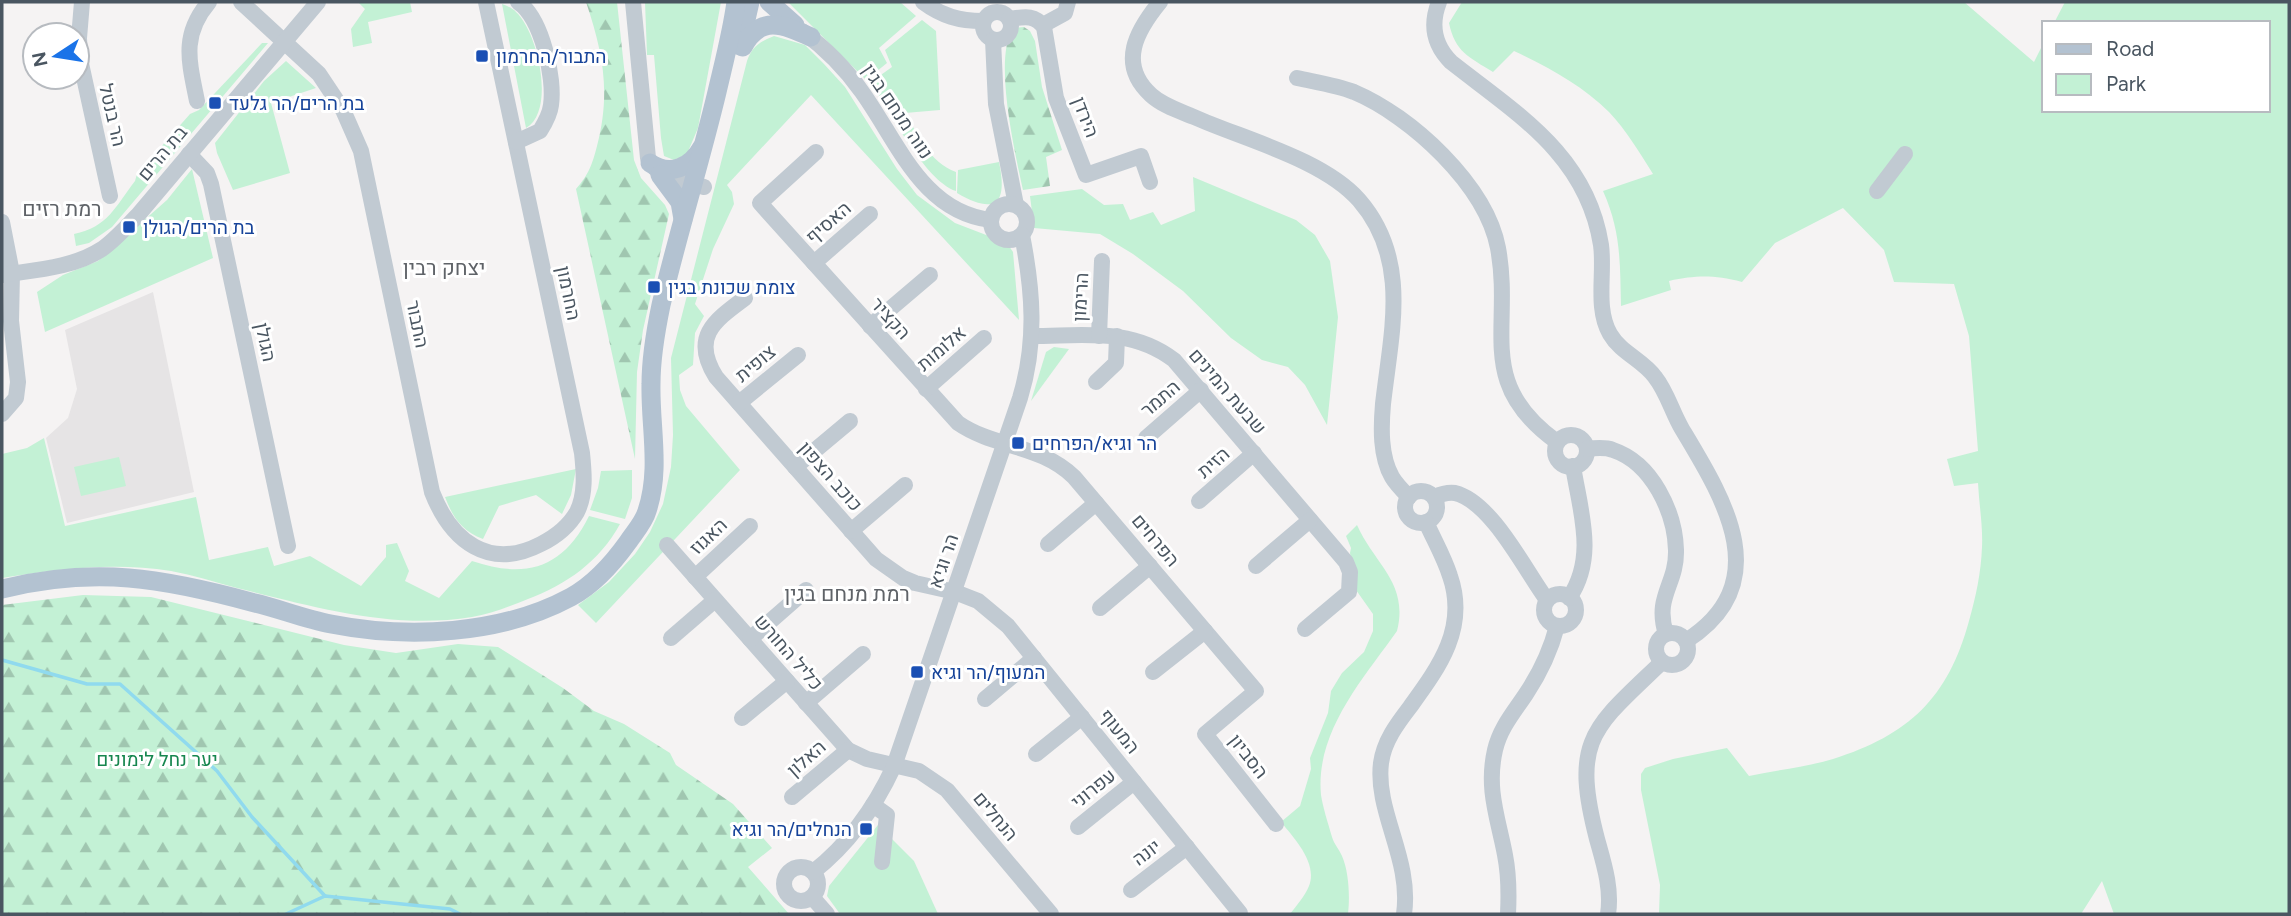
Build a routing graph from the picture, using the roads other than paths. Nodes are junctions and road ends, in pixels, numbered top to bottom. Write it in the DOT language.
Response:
graph roads {
  1 [pos="82,2"];
  2 [pos="209,2"];
  3 [pos="242,2"];
  4 [pos="318,2"];
  5 [pos="485,2"];
  6 [pos="518,2"];
  7 [pos="633,2"];
  8 [pos="769,2"];
  9 [pos="923,2"];
  10 [pos="1068,2"];
  11 [pos="1160,2"];
  12 [pos="1439,2"];
  13 [pos="742,5"];
  14 [pos="988,12"];
  15 [pos="1009,19"];
  16 [pos="1043,25"];
  17 [pos="803,31"];
  18 [pos="993,40"];
  19 [pos="284,42"];
  20 [pos="737,61"];
  21 [pos="1297,78"];
  22 [pos="197,101"];
  23 [pos="705,139"];
  24 [pos="516,142"];
  25 [pos="816,152"];
  26 [pos="189,154"];
  27 [pos="1905,154"];
  28 [pos="655,169"];
  29 [pos="1150,181"];
  30 [pos="699,186"];
  31 [pos="1877,191"];
  32 [pos="110,196"];
  33 [pos="1016,205"];
  34 [pos="870,214"];
  35 [pos="991,220"];
  36 [pos="2,222"];
  37 [pos="683,225"];
  38 [pos="1022,234"];
  39 [pos="1102,261"];
  40 [pos="814,263"];
  41 [pos="7,274"];
  42 [pos="930,275"];
  43 [pos="745,298"];
  44 [pos="870,326"];
  45 [pos="1032,336"];
  46 [pos="1099,336"];
  47 [pos="1118,336"];
  48 [pos="985,338"];
  49 [pos="797,355"];
  50 [pos="651,382"];
  51 [pos="1096,382"];
  52 [pos="926,389"];
  53 [pos="1201,390"];
  54 [pos="739,403"];
  55 [pos="2,414"];
  56 [pos="850,421"];
  57 [pos="1146,438"];
  58 [pos="1005,442"];
  59 [pos="1557,442"];
  60 [pos="1587,449"];
  61 [pos="1254,453"];
  62 [pos="1573,466"];
  63 [pos="795,467"];
  64 [pos="905,485"];
  65 [pos="1409,497"];
  66 [pos="1434,497"];
  67 [pos="1199,501"];
  68 [pos="1096,503"];
  69 [pos="1310,520"];
  70 [pos="1426,522"];
  71 [pos="750,526"];
  72 [pos="852,531"];
  73 [pos="1048,544"];
  74 [pos="667,545"];
  75 [pos="288,546"];
  76 [pos="509,555"];
  77 [pos="1150,566"];
  78 [pos="1256,566"];
  79 [pos="695,577"];
  80 [pos="2,589"];
  81 [pos="806,590"];
  82 [pos="955,592"];
  83 [pos="1569,598"];
  84 [pos="715,600"];
  85 [pos="1547,600"];
  86 [pos="1100,608"];
  87 [pos="1558,626"];
  88 [pos="1305,629"];
  89 [pos="1205,631"];
  90 [pos="1665,634"];
  91 [pos="671,638"];
  92 [pos="750,639"];
  93 [pos="1686,641"];
  94 [pos="863,654"];
  95 [pos="1034,658"];
  96 [pos="1662,662"];
  97 [pos="1153,672"];
  98 [pos="787,681"];
  99 [pos="1256,691"];
  100 [pos="985,699"];
  101 [pos="806,703"];
  102 [pos="743,718"];
  103 [pos="1082,718"];
  104 [pos="848,750"];
  105 [pos="1036,754"];
  106 [pos="895,764"];
  107 [pos="1134,782"];
  108 [pos="793,797"];
  109 [pos="873,805"];
  110 [pos="1276,824"];
  111 [pos="1078,827"];
  112 [pos="1187,848"];
  113 [pos="882,862"];
  114 [pos="813,872"];
  115 [pos="1131,890"];
  116 [pos="811,897"];
  117 [pos="827,914"];
  118 [pos="1051,914"];
  119 [pos="1239,914"];
  120 [pos="1404,914"];
  121 [pos="1508,914"];
  122 [pos="1608,914"];
  1 -- 32 [label="street, הר בנטל"];
  2 -- 22 [label="street"];
  3 -- 19 [label="street, התבור"];
  4 -- 19 [label="street, בת הרים"];
  5 -- 24 [label="street, החרמון"];
  6 -- 24 [label="street"];
  7 -- 28 [label="street"];
  8 -- 17 [label="main road"];
  9 -- 14 [label="street"];
  10 -- 16 [label="street"];
  11 -- 65 [label="street"];
  12 -- 93 [label="street"];
  13 -- 17 [label="street, נווה מנחם בגין"];
  13 -- 20 [label="main road"];
  13 -- 23 [label="main road"];
  14 -- 15 [label="street"];
  14 -- 18 [label="street"];
  15 -- 16 [label="street"];
  15 -- 18 [label="street"];
  16 -- 29 [label="street, הירדן"];
  17 -- 20 [label="main road"];
  17 -- 35 [label="street, נווה מנחם בגין"];
  18 -- 33 [label="street"];
  19 -- 26 [label="street, בת הרים"];
  19 -- 76 [label="street, התבור"];
  20 -- 30 [label="main road"];
  21 -- 59 [label="street"];
  23 -- 28 [label="main road"];
  23 -- 30 [label="main road"];
  24 -- 76 [label="street, החרמון"];
  25 -- 40 [label="street, הקציר"];
  26 -- 41 [label="street, בת הרים"];
  26 -- 75 [label="street, הגולן"];
  27 -- 31 [label="street"];
  28 -- 30 [label="street"];
  28 -- 37 [label="main road"];
  30 -- 37 [label="main road"];
  30 -- 50 [label="main road"];
  33 -- 35 [label="street"];
  33 -- 38 [label="street"];
  34 -- 40 [label="street, האסיף"];
  35 -- 38 [label="street"];
  36 -- 41 [label="street"];
  37 -- 50 [label="main road"];
  38 -- 45 [label="street, הר וגיא"];
  39 -- 46 [label="street, הרימון"];
  40 -- 44 [label="street, הקציר"];
  41 -- 55 [label="street"];
  42 -- 44 [label="street"];
  43 -- 54 [label="street, כוכב הצפון"];
  44 -- 52 [label="street, הקציר"];
  45 -- 46 [label="street, שבעת המינים"];
  45 -- 58 [label="street, הר וגיא"];
  46 -- 47 [label="street, שבעת המינים"];
  47 -- 51 [label="street"];
  47 -- 53 [label="street, שבעת המינים"];
  48 -- 52 [label="street, אלומות"];
  49 -- 54 [label="street, צופית"];
  50 -- 80 [label="main road"];
  52 -- 58 [label="street, הקציר"];
  53 -- 57 [label="street, התמר"];
  53 -- 61 [label="street, שבעת המינים"];
  54 -- 63 [label="street, כוכב הצפון"];
  56 -- 63 [label="street"];
  58 -- 68 [label="street, הפרחים"];
  58 -- 82 [label="street, הר וגיא"];
  59 -- 60 [label="street"];
  59 -- 62 [label="street"];
  60 -- 62 [label="street"];
  60 -- 90 [label="street"];
  61 -- 67 [label="street, הזית"];
  61 -- 69 [label="street, שבעת המינים"];
  62 -- 83 [label="street"];
  63 -- 72 [label="street, כוכב הצפון"];
  64 -- 72 [label="street"];
  65 -- 66 [label="street"];
  65 -- 70 [label="street"];
  66 -- 70 [label="street"];
  66 -- 85 [label="street"];
  68 -- 73 [label="street"];
  68 -- 77 [label="street, הפרחים"];
  69 -- 78 [label="street"];
  69 -- 88 [label="street, שבעת המינים"];
  70 -- 120 [label="street"];
  71 -- 79 [label="street, האגוז"];
  72 -- 82 [label="street, כוכב הצפון"];
  74 -- 79 [label="street, כליל החורש"];
  77 -- 86 [label="street"];
  77 -- 89 [label="street, הפרחים"];
  79 -- 84 [label="street, כליל החורש"];
  81 -- 92 [label="street"];
  82 -- 95 [label="street, המעוף"];
  82 -- 106 [label="street, הר וגיא"];
  83 -- 85 [label="street"];
  83 -- 87 [label="street"];
  84 -- 91 [label="street"];
  84 -- 92 [label="street, כליל החורש"];
  85 -- 87 [label="street"];
  87 -- 121 [label="street"];
  89 -- 97 [label="street"];
  89 -- 99 [label="street, הפרחים"];
  90 -- 93 [label="street"];
  90 -- 96 [label="street"];
  92 -- 98 [label="street, כליל החורש"];
  93 -- 96 [label="street"];
  94 -- 101 [label="street"];
  95 -- 100 [label="street"];
  95 -- 103 [label="street, המעוף"];
  96 -- 122 [label="street"];
  98 -- 101 [label="street, כליל החורש"];
  98 -- 102 [label="street"];
  99 -- 110 [label="street, הסביון"];
  101 -- 104 [label="street, כליל החורש"];
  103 -- 105 [label="street"];
  103 -- 107 [label="street, המעוף"];
  104 -- 106 [label="street, כליל החורש"];
  104 -- 108 [label="street, האלון"];
  106 -- 109 [label="street, הר וגיא"];
  106 -- 118 [label="street, הנחלים"];
  107 -- 111 [label="street, עפרוני"];
  107 -- 112 [label="street, המעוף"];
  109 -- 113 [label="street"];
  109 -- 114 [label="street, הר וגיא"];
  112 -- 115 [label="street, יונה"];
  112 -- 119 [label="street, המעוף"];
  114 -- 116 [label="street"];
  114 -- 116 [label="street"];
  116 -- 117 [label="street"];
}
